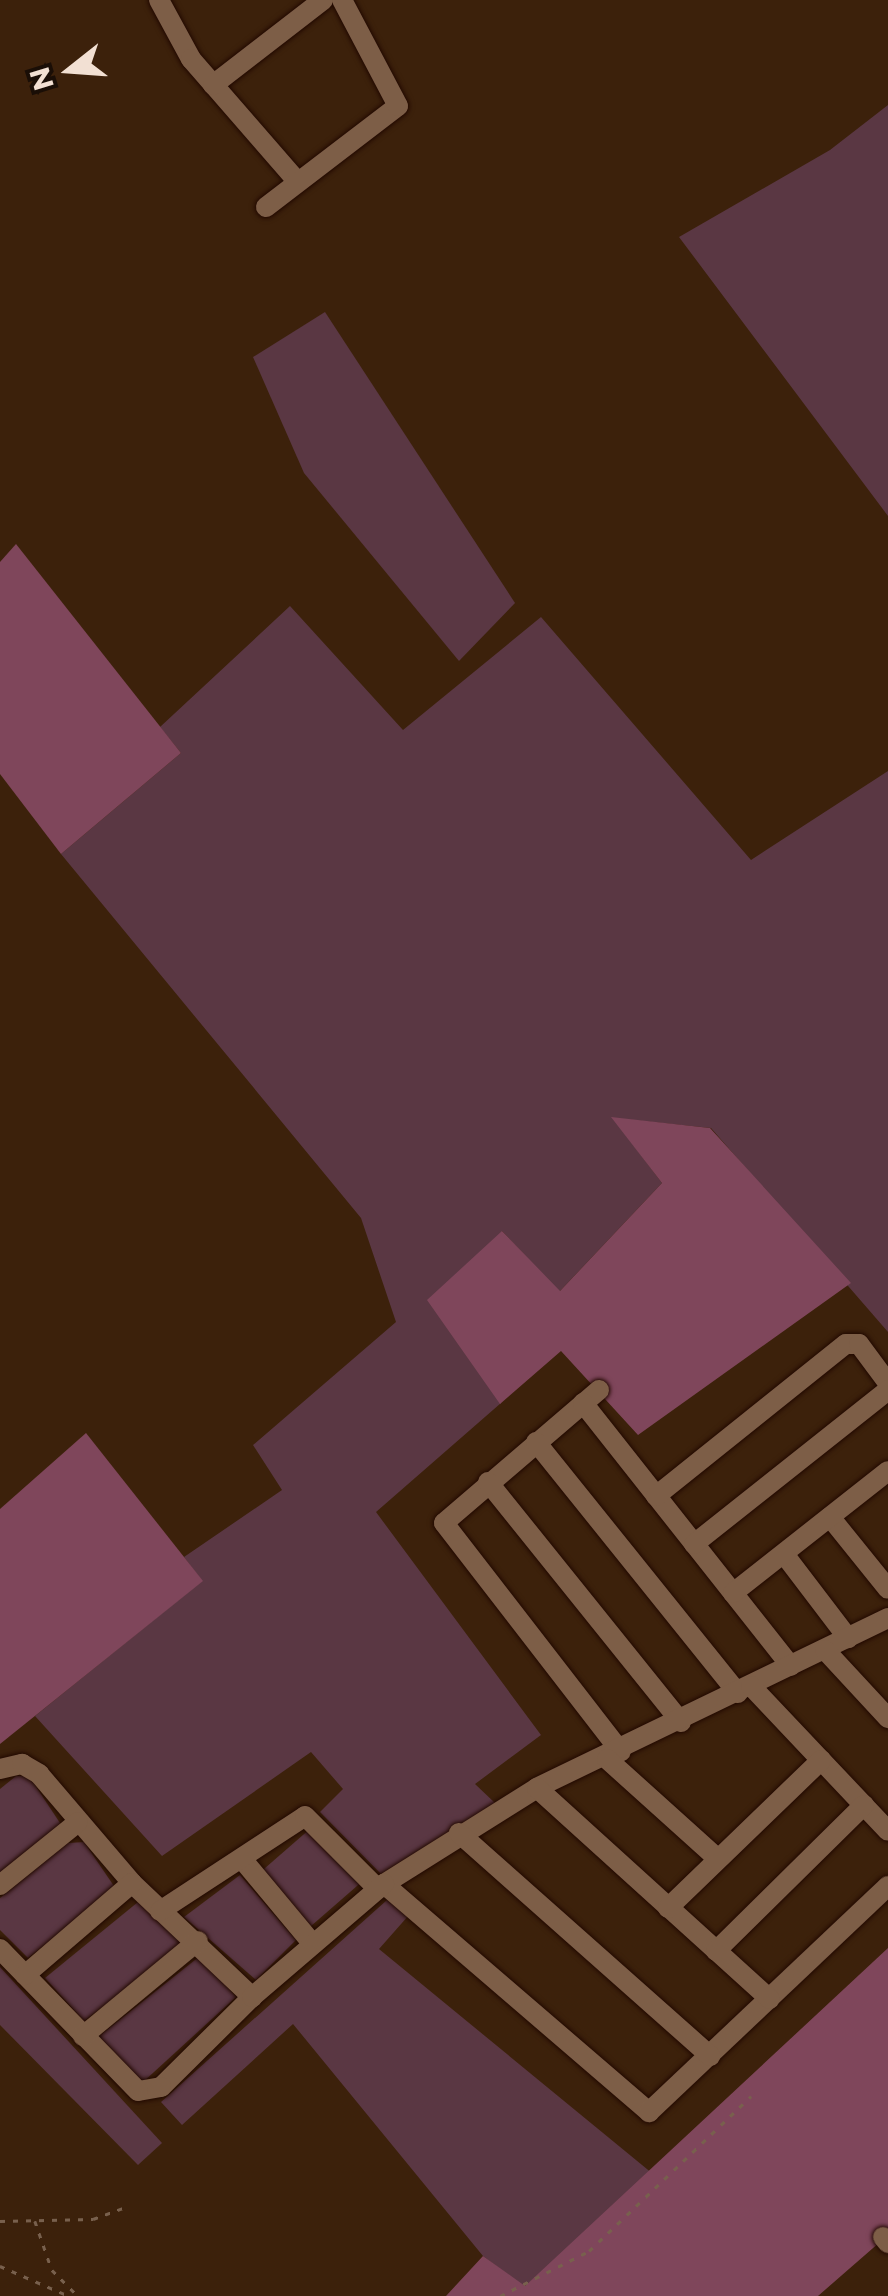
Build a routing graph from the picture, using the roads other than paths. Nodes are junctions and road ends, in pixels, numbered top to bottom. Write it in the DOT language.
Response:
graph roads {
  1 [pos="158,0"];
  2 [pos="323,0"];
  3 [pos="342,0"];
  4 [pos="213,86"];
  5 [pos="296,180"];
  6 [pos="266,207"];
  7 [pos="888,1387"];
  8 [pos="536,1442"];
  9 [pos="885,1479"];
  10 [pos="488,1482"];
  11 [pos="656,1496"];
  12 [pos="830,1517"];
  13 [pos="694,1544"];
  14 [pos="784,1554"];
  15 [pos="888,1589"];
  16 [pos="734,1594"];
  17 [pos="887,1620"];
  18 [pos="848,1638"];
  19 [pos="825,1650"];
  20 [pos="791,1666"];
  21 [pos="745,1690"];
  22 [pos="888,1718"];
  23 [pos="681,1722"];
  24 [pos="614,1755"];
  25 [pos="820,1760"];
  26 [pos="0,1769"];
  27 [pos="537,1788"];
  28 [pos="864,1805"];
  29 [pos="78,1822"];
  30 [pos="888,1831"];
  31 [pos="459,1833"];
  32 [pos="242,1859"];
  33 [pos="718,1860"];
  34 [pos="132,1884"];
  35 [pos="0,1885"];
  36 [pos="888,1886"];
  37 [pos="381,1887"];
  38 [pos="668,1908"];
  39 [pos="160,1912"];
  40 [pos="198,1941"];
  41 [pos="312,1943"];
  42 [pos="0,1949"];
  43 [pos="716,1951"];
  44 [pos="25,1975"];
  45 [pos="252,1998"];
  46 [pos="770,1999"];
  47 [pos="84,2036"];
  48 [pos="710,2056"];
  1 -- 4 [label="street"];
  2 -- 4 [label="street"];
  3 -- 5 [label="street"];
  4 -- 5 [label="street"];
  5 -- 6 [label="street"];
  7 -- 11 [label="street"];
  7 -- 13 [label="street"];
  8 -- 10 [label="street"];
  8 -- 11 [label="street"];
  8 -- 21 [label="street"];
  9 -- 12 [label="street"];
  10 -- 23 [label="street"];
  10 -- 24 [label="street"];
  11 -- 13 [label="street"];
  12 -- 14 [label="street"];
  12 -- 15 [label="street"];
  13 -- 16 [label="street"];
  14 -- 16 [label="street"];
  14 -- 18 [label="street"];
  16 -- 20 [label="street"];
  17 -- 18 [label="street"];
  18 -- 19 [label="street"];
  19 -- 20 [label="street"];
  19 -- 22 [label="street"];
  20 -- 21 [label="street"];
  21 -- 23 [label="street"];
  21 -- 25 [label="street"];
  23 -- 24 [label="street"];
  24 -- 27 [label="street"];
  24 -- 33 [label="street"];
  25 -- 28 [label="street"];
  25 -- 33 [label="street"];
  26 -- 29 [label="street"];
  27 -- 31 [label="street"];
  27 -- 38 [label="street"];
  28 -- 30 [label="street"];
  28 -- 43 [label="street"];
  29 -- 34 [label="street"];
  29 -- 35 [label="street"];
  31 -- 37 [label="street"];
  31 -- 48 [label="street"];
  32 -- 37 [label="street"];
  32 -- 39 [label="street"];
  32 -- 41 [label="street"];
  33 -- 38 [label="street"];
  34 -- 39 [label="street"];
  34 -- 44 [label="street"];
  36 -- 46 [label="street"];
  37 -- 41 [label="street"];
  37 -- 48 [label="street"];
  38 -- 43 [label="street"];
  39 -- 40 [label="street"];
  40 -- 45 [label="street"];
  40 -- 47 [label="street"];
  41 -- 45 [label="street"];
  42 -- 44 [label="street"];
  43 -- 46 [label="street"];
  44 -- 47 [label="street"];
  45 -- 47 [label="street"];
  46 -- 48 [label="street"];
}
